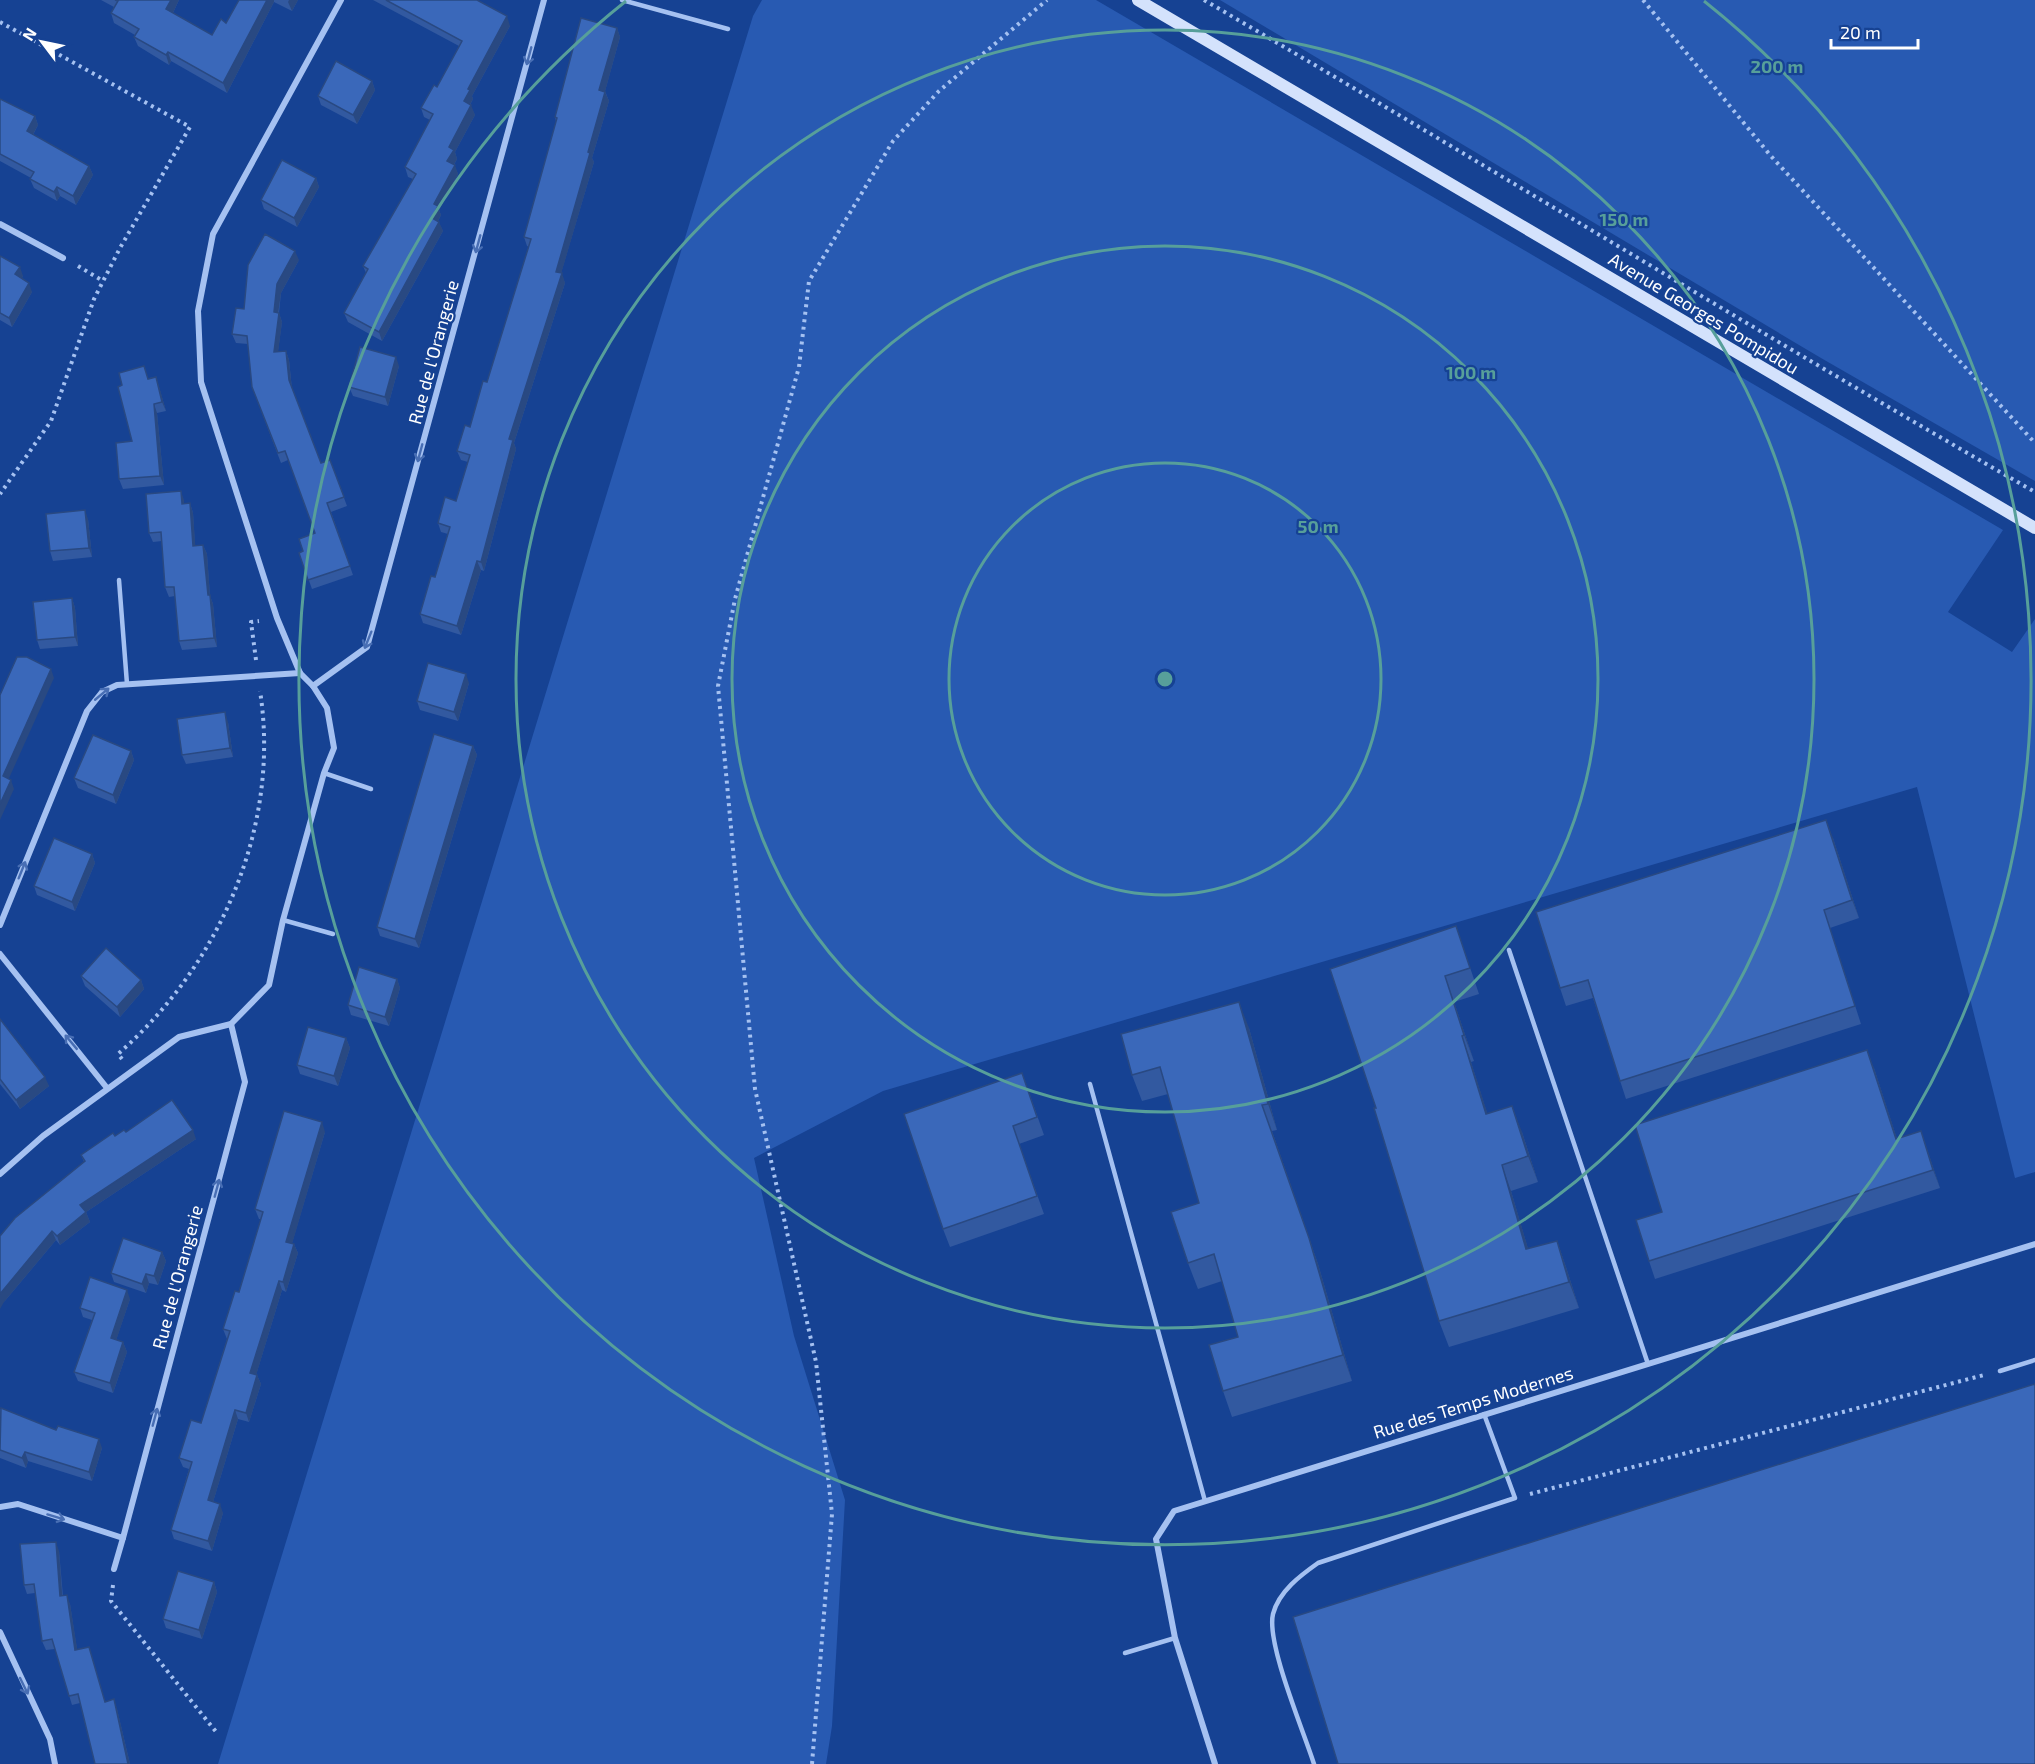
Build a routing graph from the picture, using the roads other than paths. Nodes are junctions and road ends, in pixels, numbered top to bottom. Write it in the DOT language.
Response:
graph roads {
  1 [pos="341,0"];
  2 [pos="544,0"];
  3 [pos="622,0"];
  4 [pos="1138,0"];
  5 [pos="728,29"];
  6 [pos="0,224"];
  7 [pos="63,258"];
  8 [pos="2035,528"];
  9 [pos="119,580"];
  10 [pos="300,673"];
  11 [pos="127,684"];
  12 [pos="313,686"];
  13 [pos="324,773"];
  14 [pos="371,789"];
  15 [pos="283,920"];
  16 [pos="0,925"];
  17 [pos="333,934"];
  18 [pos="1509,950"];
  19 [pos="0,954"];
  20 [pos="231,1024"];
  21 [pos="1090,1084"];
  22 [pos="107,1088"];
  23 [pos="0,1174"];
  24 [pos="2035,1244"];
  25 [pos="2035,1360"];
  26 [pos="1648,1364"];
  27 [pos="2000,1371"];
  28 [pos="1484,1414"];
  29 [pos="1205,1501"];
  30 [pos="0,1507"];
  31 [pos="123,1538"];
  32 [pos="114,1569"];
  33 [pos="0,1632"];
  34 [pos="1175,1638"];
  35 [pos="1125,1653"];
  36 [pos="55,1764"];
  37 [pos="1215,1764"];
  38 [pos="1314,1764"];
  1 -- 10 [label="street"];
  2 -- 12 [label="street, Rue de l'Orangerie, one-way"];
  3 -- 5 [label="lane"];
  4 -- 8 [label="main road, Avenue Georges Pompidou"];
  6 -- 7 [label="street"];
  9 -- 11 [label="lane"];
  10 -- 11 [label="street"];
  10 -- 12 [label="street"];
  16 -- 11 [label="street, one-way"];
  12 -- 13 [label="street"];
  13 -- 14 [label="lane"];
  13 -- 15 [label="street"];
  15 -- 17 [label="lane"];
  15 -- 20 [label="street"];
  18 -- 26 [label="lane"];
  22 -- 19 [label="street, one-way"];
  20 -- 22 [label="street"];
  31 -- 20 [label="street, Rue de l'Orangerie, one-way"];
  21 -- 29 [label="lane"];
  22 -- 23 [label="street"];
  24 -- 26 [label="street, Rue des Temps Modernes"];
  25 -- 27 [label="lane"];
  26 -- 28 [label="street, Rue des Temps Modernes"];
  28 -- 29 [label="street, Rue des Temps Modernes"];
  28 -- 38 [label="lane"];
  29 -- 34 [label="street, Rue des Temps Modernes"];
  30 -- 31 [label="street, one-way"];
  31 -- 32 [label="street, Rue de l'Orangerie"];
  33 -- 36 [label="street, one-way"];
  34 -- 35 [label="lane"];
  34 -- 37 [label="street, Rue des Temps Modernes"];
}
